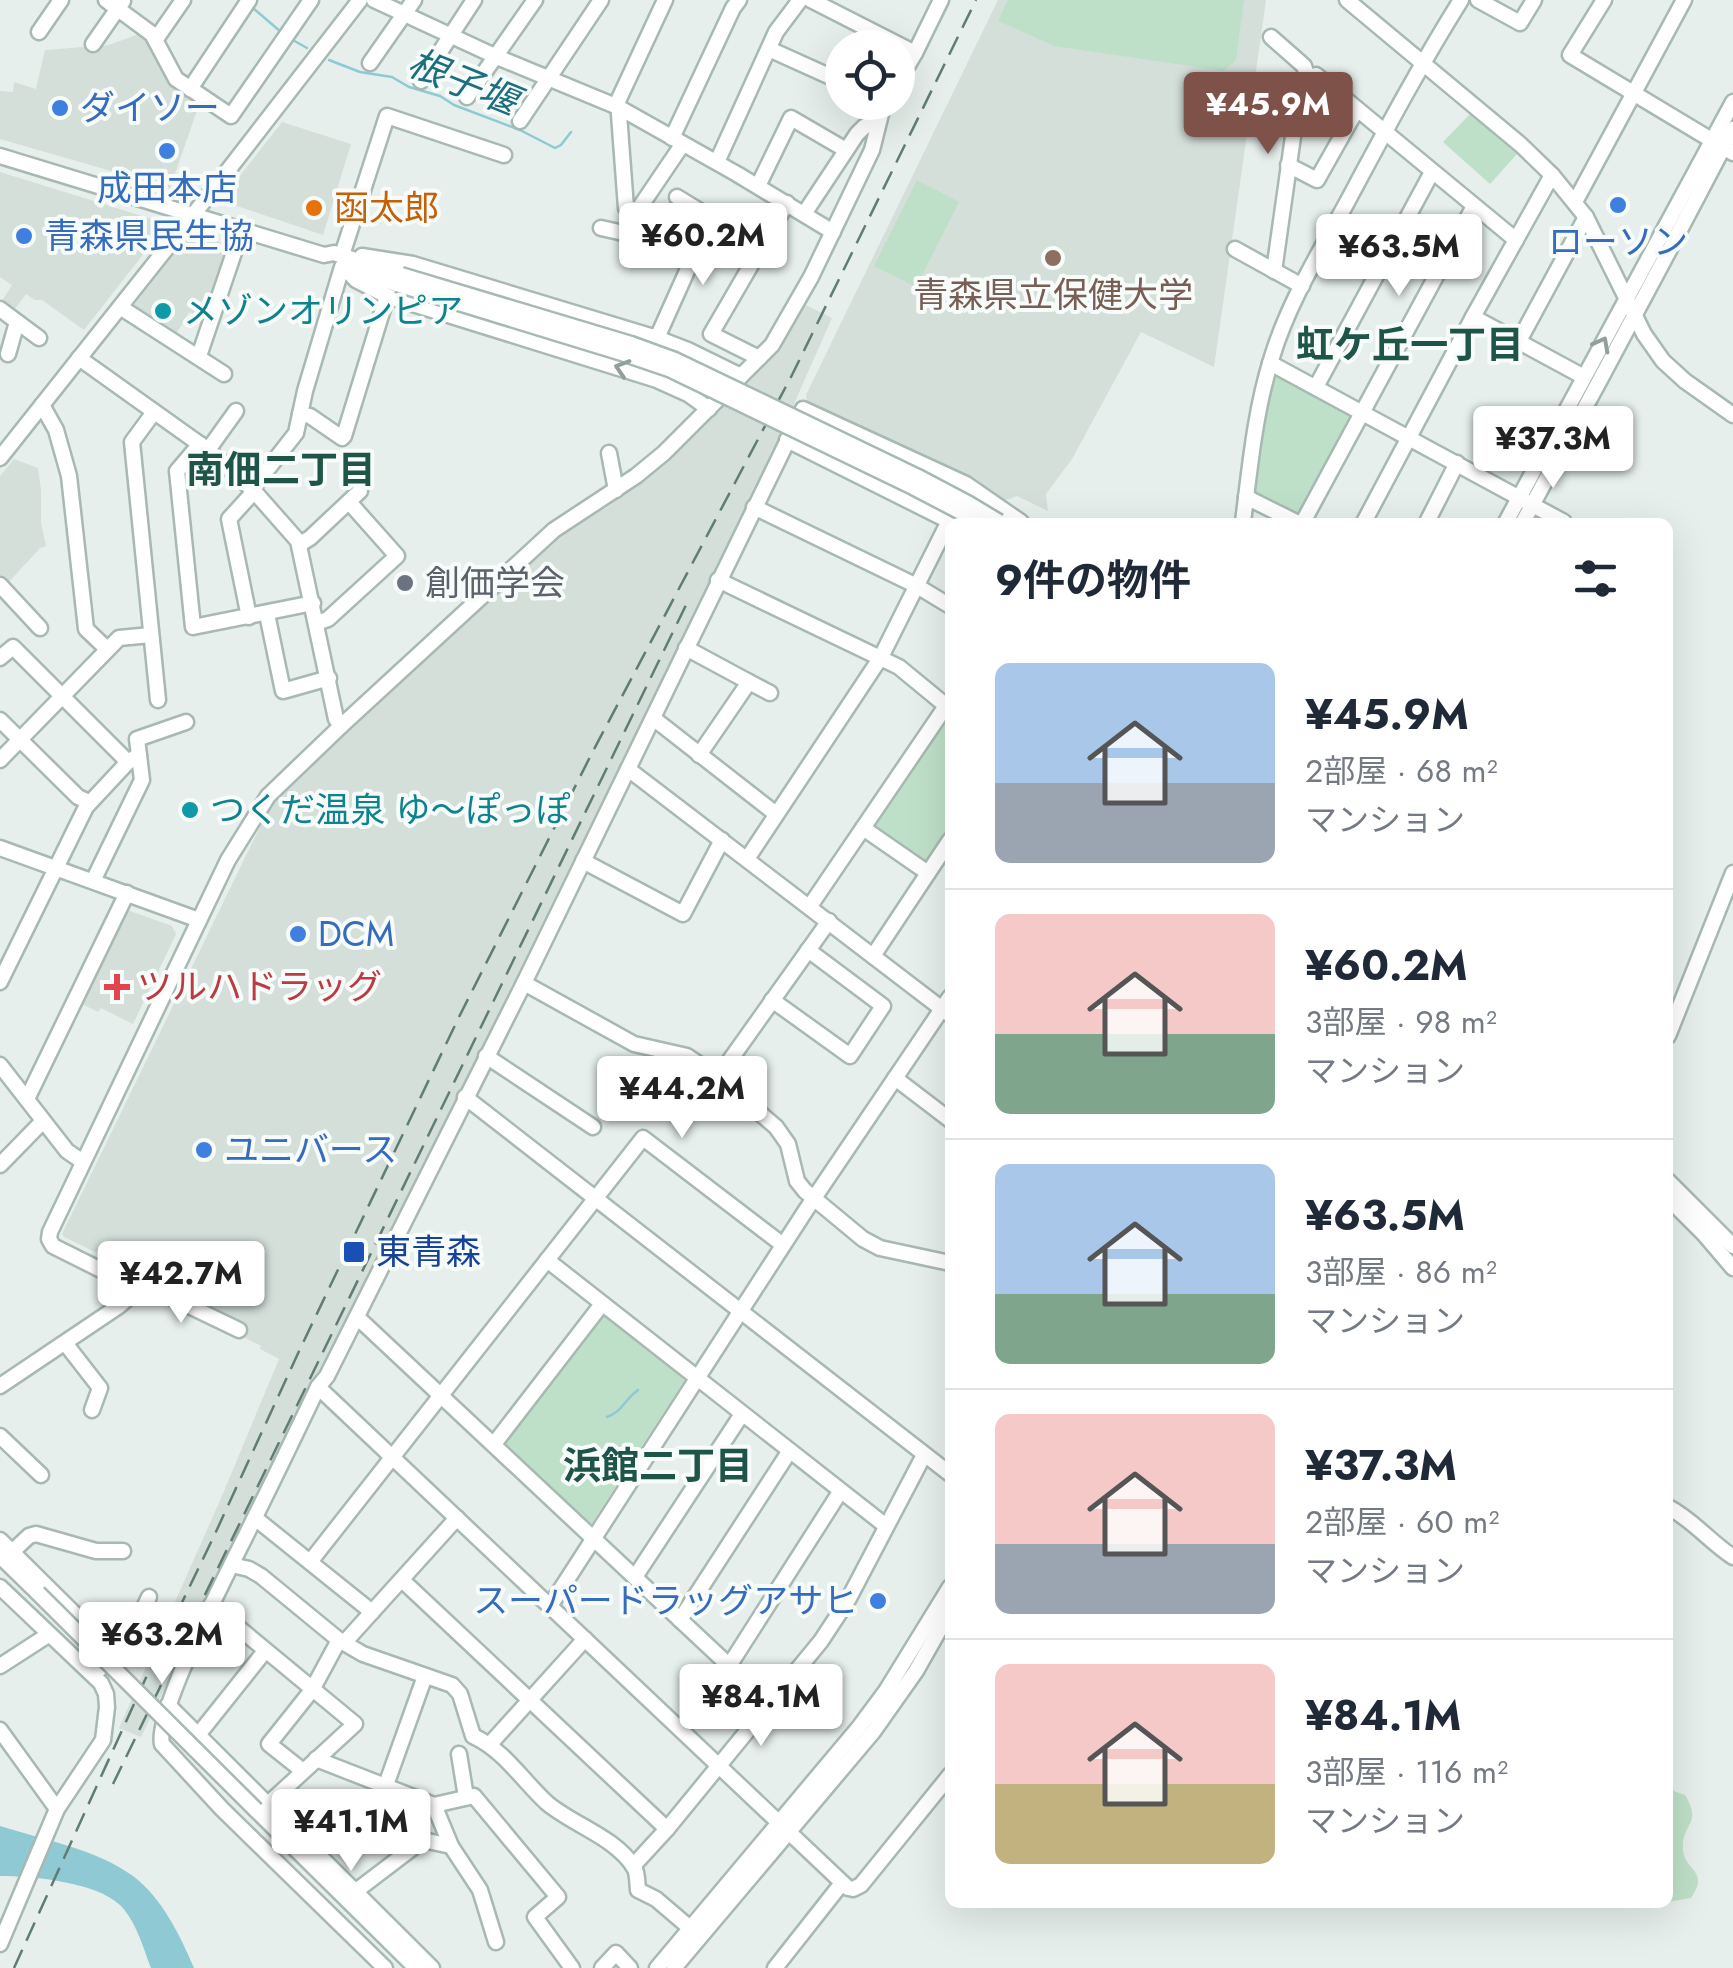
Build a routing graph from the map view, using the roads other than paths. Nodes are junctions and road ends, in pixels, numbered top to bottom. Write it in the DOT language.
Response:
graph roads {
  1 [pos="61,0"];
  2 [pos="183,0"];
  3 [pos="249,0"];
  4 [pos="311,0"];
  5 [pos="360,0"];
  6 [pos="374,0"];
  7 [pos="414,0"];
  8 [pos="474,0"];
  9 [pos="535,0"];
  10 [pos="602,0"];
  11 [pos="665,0"];
  12 [pos="739,0"];
  13 [pos="800,0"];
  14 [pos="811,0"];
  15 [pos="941,0"];
  16 [pos="1347,0"];
  17 [pos="1461,0"];
  18 [pos="1478,0"];
  19 [pos="1534,0"];
  20 [pos="1604,0"];
  21 [pos="1684,0"];
  22 [pos="116,3"];
  23 [pos="404,14"];
  24 [pos="870,30"];
  25 [pos="38,32"];
  26 [pos="450,36"];
  27 [pos="1270,37"];
  28 [pos="156,39"];
  29 [pos="93,44"];
  30 [pos="769,49"];
  31 [pos="915,53"];
  32 [pos="497,57"];
  33 [pos="370,63"];
  34 [pos="1422,64"];
  35 [pos="825,74"];
  36 [pos="548,78"];
  37 [pos="1308,78"];
  38 [pos="421,80"];
  39 [pos="190,89"];
  40 [pos="1634,93"];
  41 [pos="467,97"];
  42 [pos="1733,102"];
  43 [pos="618,108"];
  44 [pos="1357,109"];
  45 [pos="877,120"];
  46 [pos="879,120"];
  47 [pos="520,121"];
  48 [pos="1733,130"];
  49 [pos="1384,133"];
  50 [pos="677,142"];
  51 [pos="1723,147"];
  52 [pos="846,150"];
  53 [pos="504,155"];
  54 [pos="0,156"];
  55 [pos="717,162"];
  56 [pos="1288,165"];
  57 [pos="1432,172"];
  58 [pos="1552,175"];
  59 [pos="758,186"];
  60 [pos="676,197"];
  61 [pos="1575,202"];
  62 [pos="787,204"];
  63 [pos="1474,206"];
  64 [pos="193,214"];
  65 [pos="804,214"];
  66 [pos="1586,217"];
  67 [pos="715,220"];
  68 [pos="601,228"];
  69 [pos="242,229"];
  70 [pos="732,230"];
  71 [pos="832,232"];
  72 [pos="1516,240"];
  73 [pos="1236,249"];
  74 [pos="345,262"];
  75 [pos="691,262"];
  76 [pos="1274,270"];
  77 [pos="394,285"];
  78 [pos="1302,286"];
  79 [pos="1627,298"];
  80 [pos="120,307"];
  81 [pos="0,309"];
  82 [pos="1635,316"];
  83 [pos="1473,317"];
  84 [pos="17,322"];
  85 [pos="38,338"];
  86 [pos="656,338"];
  87 [pos="1518,341"];
  88 [pos="8,354"];
  89 [pos="199,356"];
  90 [pos="79,358"];
  91 [pos="759,358"];
  92 [pos="1270,363"];
  93 [pos="224,374"];
  94 [pos="742,376"];
  95 [pos="1584,377"];
  96 [pos="1316,387"];
  97 [pos="42,405"];
  98 [pos="710,408"];
  99 [pos="236,411"];
  100 [pos="154,412"];
  101 [pos="1362,412"];
  102 [pos="300,414"];
  103 [pos="1733,415"];
  104 [pos="1409,438"];
  105 [pos="786,440"];
  106 [pos="204,447"];
  107 [pos="608,453"];
  108 [pos="0,458"];
  109 [pos="1457,464"];
  110 [pos="253,490"];
  111 [pos="616,490"];
  112 [pos="1246,497"];
  113 [pos="1526,501"];
  114 [pos="754,507"];
  115 [pos="972,518"];
  116 [pos="992,518"];
  117 [pos="1015,518"];
  118 [pos="1243,518"];
  119 [pos="1291,518"];
  120 [pos="1302,518"];
  121 [pos="1366,518"];
  122 [pos="1428,518"];
  123 [pos="1510,518"];
  124 [pos="1523,518"];
  125 [pos="1557,518"];
  126 [pos="945,520"];
  127 [pos="945,532"];
  128 [pos="300,544"];
  129 [pos="718,580"];
  130 [pos="0,585"];
  131 [pos="917,586"];
  132 [pos="313,603"];
  133 [pos="945,603"];
  134 [pos="267,614"];
  135 [pos="249,617"];
  136 [pos="317,624"];
  137 [pos="40,628"];
  138 [pos="151,634"];
  139 [pos="686,648"];
  140 [pos="107,650"];
  141 [pos="881,657"];
  142 [pos="0,658"];
  143 [pos="329,678"];
  144 [pos="749,682"];
  145 [pos="770,693"];
  146 [pos="62,696"];
  147 [pos="158,700"];
  148 [pos="945,705"];
  149 [pos="945,712"];
  150 [pos="652,718"];
  151 [pos="0,720"];
  152 [pos="186,722"];
  153 [pos="341,726"];
  154 [pos="20,740"];
  155 [pos="699,755"];
  156 [pos="134,758"];
  157 [pos="0,760"];
  158 [pos="628,769"];
  159 [pos="89,802"];
  160 [pos="776,814"];
  161 [pos="863,828"];
  162 [pos="722,840"];
  163 [pos="0,848"];
  164 [pos="945,848"];
  165 [pos="747,858"];
  166 [pos="583,861"];
  167 [pos="56,868"];
  168 [pos="928,873"];
  169 [pos="1733,873"];
  170 [pos="93,881"];
  171 [pos="127,892"];
  172 [pos="810,906"];
  173 [pos="199,920"];
  174 [pos="828,922"];
  175 [pos="0,944"];
  176 [pos="808,950"];
  177 [pos="15,951"];
  178 [pos="872,956"];
  179 [pos="0,982"];
  180 [pos="524,983"];
  181 [pos="772,1000"];
  182 [pos="945,1006"];
  183 [pos="945,1010"];
  184 [pos="1673,1023"];
  185 [pos="486,1056"];
  186 [pos="0,1065"];
  187 [pos="718,1077"];
  188 [pos="895,1078"];
  189 [pos="465,1097"];
  190 [pos="27,1099"];
  191 [pos="945,1116"];
  192 [pos="43,1121"];
  193 [pos="593,1128"];
  194 [pos="83,1162"];
  195 [pos="0,1165"];
  196 [pos="1673,1186"];
  197 [pos="595,1198"];
  198 [pos="814,1198"];
  199 [pos="1673,1203"];
  200 [pos="783,1246"];
  201 [pos="1733,1246"];
  202 [pos="547,1260"];
  203 [pos="945,1262"];
  204 [pos="1733,1268"];
  205 [pos="129,1290"];
  206 [pos="602,1304"];
  207 [pos="741,1311"];
  208 [pos="357,1317"];
  209 [pos="239,1330"];
  210 [pos="65,1344"];
  211 [pos="697,1379"];
  212 [pos="0,1386"];
  213 [pos="318,1388"];
  214 [pos="441,1395"];
  215 [pos="92,1410"];
  216 [pos="742,1414"];
  217 [pos="0,1436"];
  218 [pos="494,1444"];
  219 [pos="789,1452"];
  220 [pos="924,1455"];
  221 [pos="393,1458"];
  222 [pos="945,1470"];
  223 [pos="41,1476"];
  224 [pos="840,1492"];
  225 [pos="1673,1510"];
  226 [pos="255,1518"];
  227 [pos="457,1518"];
  228 [pos="886,1526"];
  229 [pos="594,1538"];
  230 [pos="0,1540"];
  231 [pos="122,1551"];
  232 [pos="6,1554"];
  233 [pos="1733,1557"];
  234 [pos="310,1562"];
  235 [pos="232,1565"];
  236 [pos="635,1577"];
  237 [pos="402,1580"];
  238 [pos="0,1587"];
  239 [pos="945,1595"];
  240 [pos="148,1598"];
  241 [pos="211,1605"];
  242 [pos="550,1606"];
  243 [pos="372,1612"];
  244 [pos="680,1620"];
  245 [pos="945,1620"];
  246 [pos="48,1635"];
  247 [pos="584,1639"];
  248 [pos="342,1641"];
  249 [pos="106,1645"];
  250 [pos="266,1651"];
  251 [pos="0,1666"];
  252 [pos="729,1666"];
  253 [pos="425,1676"];
  254 [pos="97,1679"];
  255 [pos="312,1690"];
  256 [pos="530,1700"];
  257 [pos="770,1704"];
  258 [pos="168,1705"];
  259 [pos="0,1730"];
  260 [pos="198,1736"];
  261 [pos="490,1744"];
  262 [pos="5,1749"];
  263 [pos="459,1754"];
  264 [pos="316,1759"];
  265 [pos="718,1765"];
  266 [pos="303,1771"];
  267 [pos="945,1781"];
  268 [pos="386,1785"];
  269 [pos="466,1798"];
  270 [pos="434,1805"];
  271 [pos="262,1808"];
  272 [pos="57,1809"];
  273 [pos="784,1827"];
  274 [pos="666,1830"];
  275 [pos="451,1846"];
  276 [pos="633,1866"];
  277 [pos="842,1883"];
  278 [pos="356,1892"];
  279 [pos="5,1919"];
  280 [pos="690,1928"];
  281 [pos="496,1942"];
  282 [pos="0,1944"];
  283 [pos="371,1962"];
  284 [pos="385,1968"];
  285 [pos="416,1968"];
  286 [pos="432,1968"];
  287 [pos="572,1968"];
  288 [pos="602,1968"];
  289 [pos="630,1968"];
  290 [pos="657,1968"];
  291 [pos="674,1968"];
  292 [pos="776,1968"];
  1 -- 25 [label="street"];
  2 -- 28 [label="street"];
  3 -- 39 [label="street"];
  4 -- 39 [label="street"];
  5 -- 64 [label="street"];
  6 -- 23 [label="street"];
  7 -- 23 [label="street"];
  8 -- 26 [label="street"];
  9 -- 32 [label="street"];
  10 -- 36 [label="street"];
  11 -- 43 [label="street"];
  12 -- 50 [label="street"];
  13 -- 30 [label="street"];
  14 -- 24 [label="street"];
  15 -- 31 [label="street"];
  16 -- 34 [label="street"];
  17 -- 34 [label="street"];
  18 -- 19 [label="street"];
  20 -- 40 [label="street"];
  21 -- 40 [label="street"];
  22 -- 28 [label="street"];
  22 -- 29 [label="street"];
  23 -- 26 [label="street"];
  23 -- 33 [label="street"];
  26 -- 32 [label="street"];
  26 -- 38 [label="street"];
  27 -- 37 [label="street"];
  28 -- 39 [label="street"];
  30 -- 35 [label="street"];
  30 -- 55 [label="street"];
  32 -- 36 [label="street"];
  32 -- 41 [label="street"];
  34 -- 49 [label="street"];
  34 -- 58 [label="street"];
  36 -- 43 [label="street"];
  36 -- 47 [label="street"];
  37 -- 44 [label="street"];
  37 -- 56 [label="street"];
  40 -- 51 [label="street"];
  40 -- 61 [label="street"];
  42 -- 51 [label="street"];
  43 -- 50 [label="street"];
  43 -- 50 [label="street"];
  44 -- 49 [label="street"];
  44 -- 56 [label="street"];
  45 -- 52 [label="street"];
  46 -- 71 [label="street"];
  48 -- 51 [label="street"];
  49 -- 57 [label="street"];
  49 -- 78 [label="street"];
  50 -- 55 [label="street"];
  51 -- 79 [label="street"];
  51 -- 82 [label="street"];
  52 -- 59 [label="street"];
  52 -- 65 [label="street"];
  53 -- 74 [label="street"];
  54 -- 64 [label="street"];
  55 -- 59 [label="street"];
  56 -- 76 [label="street"];
  57 -- 63 [label="street"];
  57 -- 96 [label="street"];
  58 -- 61 [label="street"];
  58 -- 72 [label="street"];
  59 -- 62 [label="street"];
  60 -- 67 [label="street"];
  61 -- 66 [label="street"];
  62 -- 65 [label="street"];
  62 -- 91 [label="street"];
  63 -- 72 [label="street"];
  63 -- 101 [label="street"];
  64 -- 69 [label="street"];
  64 -- 80 [label="street"];
  65 -- 71 [label="street"];
  66 -- 79 [label="street"];
  66 -- 87 [label="street"];
  67 -- 70 [label="street"];
  67 -- 75 [label="street"];
  68 -- 75 [label="street"];
  69 -- 74 [label="street"];
  69 -- 89 [label="street"];
  71 -- 91 [label="street"];
  72 -- 83 [label="street"];
  73 -- 76 [label="street"];
  74 -- 77 [label="street"];
  74 -- 77 [label="street"];
  74 -- 86 [label="street"];
  74 -- 102 [label="street"];
  75 -- 86 [label="street"];
  76 -- 78 [label="street"];
  98 -- 77 [label="street, one-way"];
  77 -- 102 [label="street"];
  77 -- 115 [label="street, bridge"];
  77 -- 116 [label="street, bridge"];
  78 -- 92 [label="street"];
  79 -- 82 [label="street"];
  95 -- 79 [label="street, one-way"];
  80 -- 89 [label="street"];
  80 -- 90 [label="street"];
  81 -- 84 [label="street"];
  82 -- 103 [label="street"];
  82 -- 113 [label="street"];
  83 -- 87 [label="street"];
  83 -- 104 [label="street"];
  84 -- 85 [label="street"];
  84 -- 88 [label="street"];
  86 -- 94 [label="street"];
  87 -- 95 [label="street"];
  89 -- 93 [label="street"];
  90 -- 97 [label="street"];
  90 -- 100 [label="street"];
  91 -- 94 [label="street"];
  92 -- 96 [label="street"];
  92 -- 112 [label="street"];
  94 -- 98 [label="street"];
  95 -- 113 [label="street"];
  96 -- 101 [label="street"];
  97 -- 108 [label="street"];
  97 -- 140 [label="street"];
  98 -- 111 [label="street"];
  99 -- 106 [label="street"];
  100 -- 106 [label="street"];
  100 -- 138 [label="street"];
  101 -- 104 [label="street"];
  101 -- 120 [label="street"];
  102 -- 110 [label="street"];
  104 -- 109 [label="street"];
  104 -- 121 [label="street"];
  105 -- 114 [label="street"];
  105 -- 117 [label="street"];
  105 -- 126 [label="street"];
  106 -- 110 [label="street"];
  106 -- 135 [label="street"];
  107 -- 111 [label="street"];
  109 -- 113 [label="street"];
  109 -- 122 [label="street"];
  110 -- 128 [label="street"];
  110 -- 135 [label="street"];
  111 -- 153 [label="street"];
  112 -- 118 [label="street"];
  112 -- 119 [label="street"];
  113 -- 123 [label="street"];
  113 -- 124 [label="street"];
  113 -- 125 [label="street"];
  114 -- 129 [label="street"];
  114 -- 131 [label="street"];
  127 -- 131 [label="street"];
  128 -- 132 [label="street"];
  128 -- 136 [label="street"];
  129 -- 139 [label="street"];
  129 -- 141 [label="street"];
  130 -- 137 [label="street"];
  131 -- 133 [label="street"];
  131 -- 141 [label="street"];
  132 -- 134 [label="street"];
  132 -- 136 [label="street"];
  134 -- 135 [label="street"];
  134 -- 143 [label="street"];
  136 -- 143 [label="street"];
  138 -- 140 [label="street"];
  138 -- 147 [label="street"];
  139 -- 144 [label="street"];
  139 -- 150 [label="street"];
  140 -- 146 [label="street"];
  141 -- 148 [label="street"];
  141 -- 160 [label="street"];
  142 -- 146 [label="street"];
  143 -- 153 [label="street"];
  144 -- 145 [label="street"];
  144 -- 155 [label="street"];
  146 -- 154 [label="street"];
  146 -- 156 [label="street"];
  149 -- 161 [label="street"];
  150 -- 155 [label="street"];
  150 -- 158 [label="street"];
  151 -- 154 [label="street"];
  152 -- 156 [label="street"];
  153 -- 173 [label="street"];
  154 -- 157 [label="street"];
  154 -- 159 [label="street"];
  155 -- 160 [label="street"];
  156 -- 159 [label="street"];
  156 -- 170 [label="street"];
  158 -- 162 [label="street"];
  158 -- 166 [label="street"];
  159 -- 167 [label="street"];
  160 -- 165 [label="street"];
  161 -- 168 [label="street"];
  161 -- 172 [label="street"];
  162 -- 165 [label="street"];
  162 -- 166 [label="street"];
  163 -- 167 [label="street"];
  164 -- 168 [label="street"];
  165 -- 172 [label="street"];
  166 -- 180 [label="street"];
  167 -- 170 [label="street"];
  167 -- 177 [label="street"];
  168 -- 178 [label="street"];
  169 -- 184 [label="street"];
  170 -- 171 [label="street"];
  171 -- 173 [label="street"];
  171 -- 190 [label="street"];
  172 -- 174 [label="street"];
  173 -- 194 [label="street"];
  174 -- 176 [label="street"];
  174 -- 178 [label="street"];
  175 -- 177 [label="street"];
  176 -- 181 [label="street"];
  176 -- 181 [label="street"];
  177 -- 179 [label="street"];
  178 -- 182 [label="street"];
  180 -- 185 [label="street"];
  180 -- 187 [label="street"];
  181 -- 187 [label="street"];
  183 -- 188 [label="street"];
  185 -- 189 [label="street"];
  185 -- 193 [label="street"];
  186 -- 190 [label="street"];
  187 -- 198 [label="street"];
  188 -- 191 [label="street"];
  188 -- 198 [label="street"];
  189 -- 197 [label="street"];
  189 -- 208 [label="street"];
  190 -- 192 [label="street"];
  192 -- 194 [label="street"];
  192 -- 195 [label="street"];
  194 -- 205 [label="street"];
  196 -- 201 [label="street"];
  197 -- 200 [label="street"];
  197 -- 202 [label="street"];
  197 -- 207 [label="street"];
  198 -- 200 [label="street"];
  198 -- 203 [label="street"];
  199 -- 204 [label="street"];
  200 -- 207 [label="street"];
  202 -- 206 [label="street"];
  202 -- 214 [label="street"];
  205 -- 209 [label="street"];
  205 -- 210 [label="street"];
  206 -- 211 [label="street"];
  206 -- 218 [label="street"];
  207 -- 211 [label="street"];
  207 -- 220 [label="street"];
  208 -- 213 [label="street"];
  208 -- 214 [label="street"];
  210 -- 212 [label="street"];
  210 -- 215 [label="street"];
  211 -- 216 [label="street"];
  211 -- 229 [label="street"];
  213 -- 221 [label="street"];
  213 -- 226 [label="street"];
  214 -- 218 [label="street"];
  214 -- 221 [label="street"];
  216 -- 219 [label="street"];
  216 -- 236 [label="street"];
  217 -- 223 [label="street"];
  218 -- 229 [label="street"];
  219 -- 224 [label="street"];
  219 -- 244 [label="street"];
  220 -- 222 [label="street"];
  220 -- 228 [label="street"];
  221 -- 227 [label="street"];
  221 -- 234 [label="street"];
  224 -- 228 [label="street"];
  224 -- 252 [label="street"];
  225 -- 233 [label="street"];
  226 -- 234 [label="street"];
  226 -- 235 [label="street"];
  227 -- 237 [label="street"];
  227 -- 242 [label="street"];
  228 -- 257 [label="street"];
  229 -- 236 [label="street"];
  229 -- 242 [label="street"];
  230 -- 232 [label="street"];
  231 -- 232 [label="street"];
  232 -- 249 [label="street"];
  232 -- 271 [label="street, bridge"];
  234 -- 243 [label="street"];
  235 -- 241 [label="street"];
  235 -- 248 [label="street"];
  236 -- 244 [label="street"];
  237 -- 243 [label="street"];
  237 -- 256 [label="street"];
  238 -- 246 [label="street"];
  239 -- 273 [label="street"];
  240 -- 249 [label="street"];
  241 -- 250 [label="street"];
  241 -- 258 [label="street"];
  242 -- 247 [label="street"];
  243 -- 248 [label="street"];
  244 -- 252 [label="street"];
  245 -- 273 [label="street"];
  246 -- 251 [label="street"];
  246 -- 254 [label="street"];
  247 -- 256 [label="street"];
  247 -- 265 [label="street"];
  248 -- 253 [label="street"];
  248 -- 255 [label="street"];
  249 -- 254 [label="street"];
  250 -- 255 [label="street"];
  250 -- 260 [label="street"];
  252 -- 257 [label="street"];
  253 -- 261 [label="street"];
  253 -- 268 [label="street"];
  254 -- 272 [label="street"];
  255 -- 264 [label="street"];
  255 -- 266 [label="street"];
  256 -- 261 [label="street"];
  256 -- 274 [label="street"];
  257 -- 265 [label="street"];
  258 -- 260 [label="street"];
  258 -- 283 [label="street"];
  259 -- 262 [label="street"];
  260 -- 271 [label="street"];
  261 -- 276 [label="street"];
  262 -- 272 [label="street"];
  263 -- 269 [label="street"];
  264 -- 266 [label="street"];
  264 -- 268 [label="street"];
  265 -- 273 [label="street"];
  265 -- 274 [label="street"];
  266 -- 271 [label="street"];
  267 -- 277 [label="street"];
  268 -- 270 [label="street"];
  269 -- 270 [label="street"];
  269 -- 287 [label="street"];
  270 -- 275 [label="street"];
  271 -- 278 [label="street"];
  271 -- 285 [label="street"];
  272 -- 279 [label="street"];
  273 -- 277 [label="street"];
  273 -- 280 [label="street"];
  273 -- 291 [label="street"];
  274 -- 276 [label="street"];
  275 -- 278 [label="street"];
  275 -- 281 [label="street"];
  276 -- 280 [label="street"];
  277 -- 292 [label="street"];
  278 -- 286 [label="street"];
  279 -- 282 [label="street"];
  280 -- 290 [label="street"];
  283 -- 284 [label="street"];
  288 -- 289 [label="street"];
}
